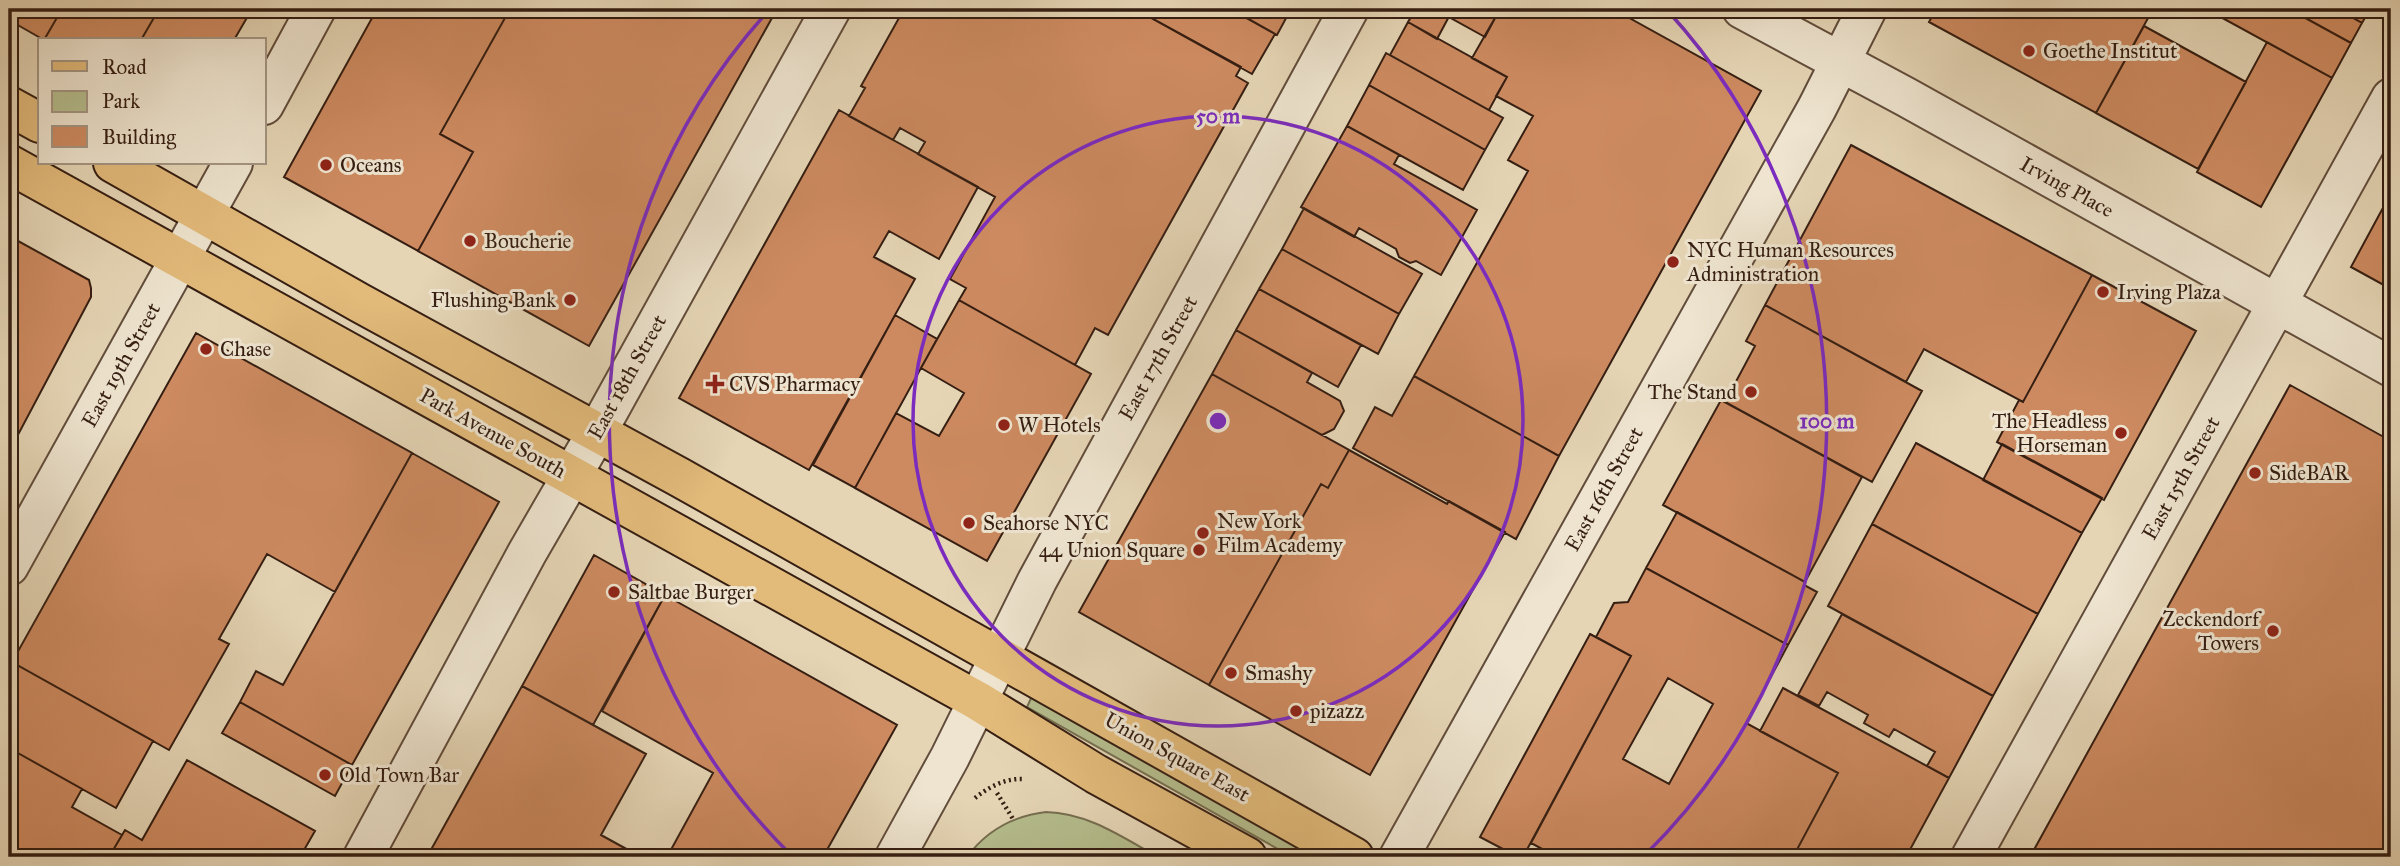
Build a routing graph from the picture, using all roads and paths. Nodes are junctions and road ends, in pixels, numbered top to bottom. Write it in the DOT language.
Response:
graph roads {
  1 [pos="316,9"];
  2 [pos="831,9"];
  3 [pos="1349,9"];
  4 [pos="1742,9"];
  5 [pos="1867,9"];
  6 [pos="1840,62"];
  7 [pos="2391,98"];
  8 [pos="266,101"];
  9 [pos="9,106"];
  10 [pos="38,122"];
  11 [pos="9,163"];
  12 [pos="115,164"];
  13 [pos="232,164"];
  14 [pos="204,214"];
  15 [pos="179,258"];
  16 [pos="2277,304"];
  17 [pos="2391,368"];
  18 [pos="597,432"];
  19 [pos="572,476"];
  20 [pos="9,566"];
  21 [pos="999,657"];
  22 [pos="978,701"];
  23 [pos="997,793"];
  24 [pos="1013,819"];
  25 [pos="363,857"];
  26 [pos="895,857"];
  27 [pos="1247,857"];
  28 [pos="1354,857"];
  29 [pos="1399,857"];
  30 [pos="1970,857"];
  1 -- 8 [label="street"];
  2 -- 18 [label="street, East 18th Street"];
  3 -- 21 [label="street, East 17th Street"];
  4 -- 6 [label="street, Irving Place"];
  5 -- 6 [label="street, East 16th Street"];
  6 -- 16 [label="street, Irving Place"];
  6 -- 29 [label="street, East 16th Street"];
  7 -- 16 [label="street, East 15th Street"];
  9 -- 10 [label="main road"];
  11 -- 15 [label="main road, Park Avenue South"];
  12 -- 14 [label="main road"];
  13 -- 14 [label="street, East 19th Street"];
  14 -- 15 [label="street, East 19th Street"];
  14 -- 18 [label="main road"];
  15 -- 19 [label="main road, Park Avenue South"];
  15 -- 20 [label="street, East 19th Street"];
  16 -- 17 [label="street, Irving Place"];
  16 -- 30 [label="street, East 15th Street"];
  18 -- 19 [label="street, East 18th Street"];
  18 -- 21 [label="main road"];
  19 -- 22 [label="main road, Park Avenue South"];
  19 -- 25 [label="street, East 18th Street"];
  21 -- 22 [label="street, East 17th Street"];
  21 -- 28 [label="main road, Union Square East"];
  22 -- 26 [label="street, East 17th Street"];
  22 -- 27 [label="main road"];
  23 -- 24 [label="path"];
}
